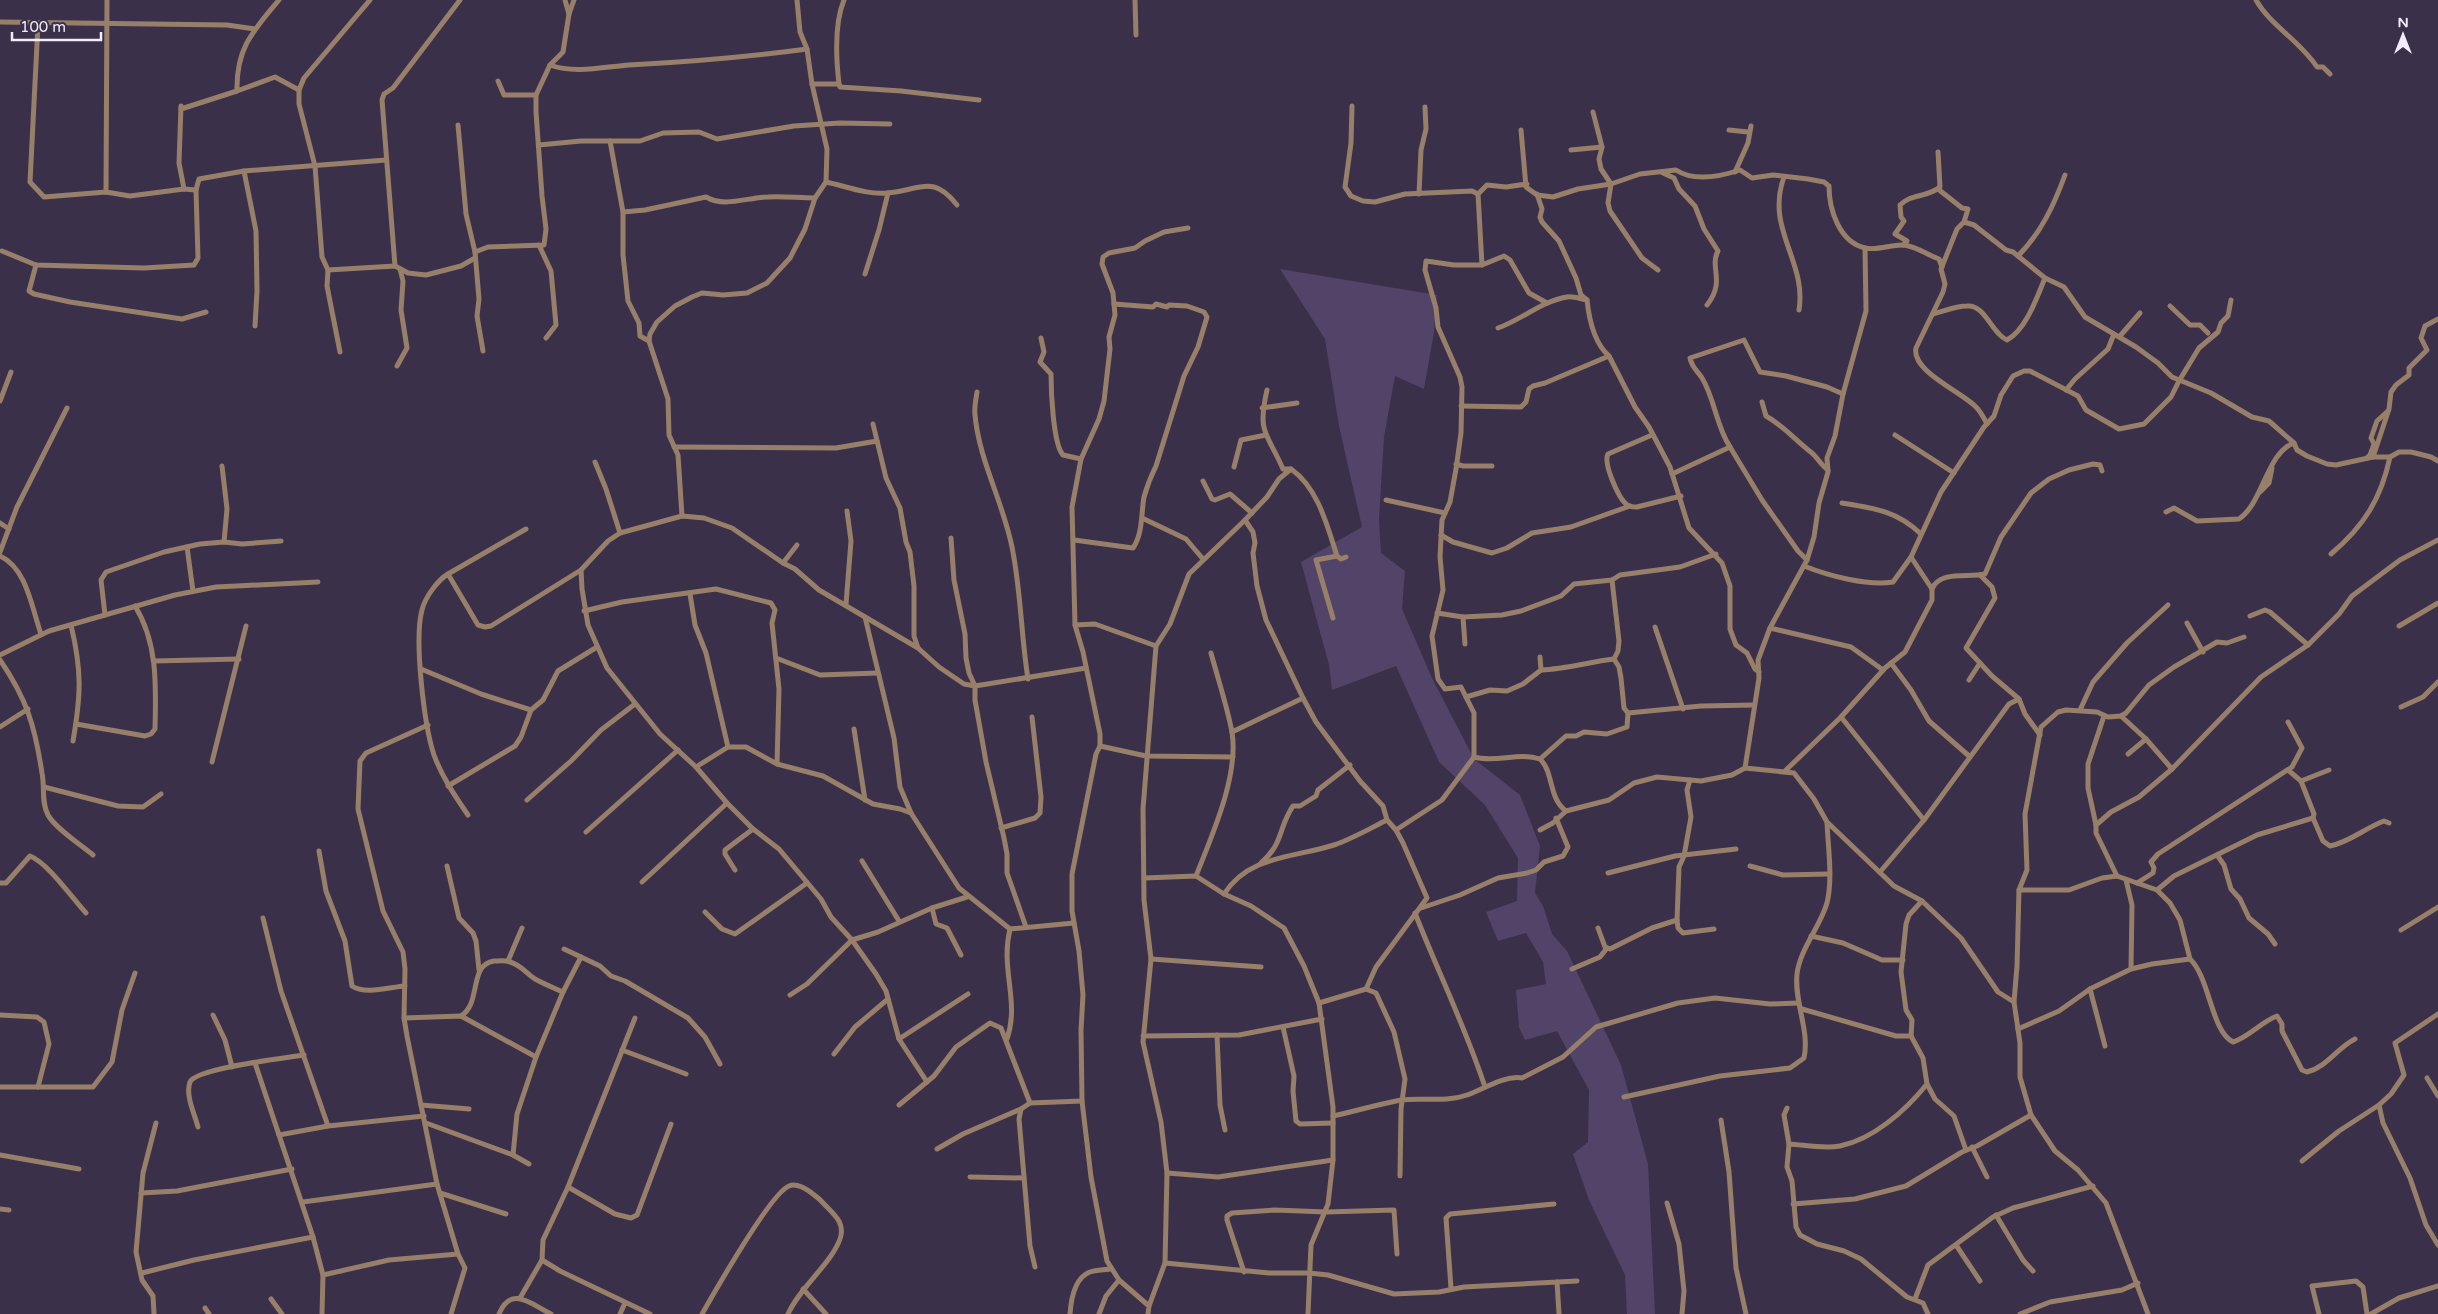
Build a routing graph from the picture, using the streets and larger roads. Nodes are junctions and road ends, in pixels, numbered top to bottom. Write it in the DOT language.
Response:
graph roads {
  1 [pos="108,0"];
  2 [pos="279,0"];
  3 [pos="370,0"];
  4 [pos="460,0"];
  5 [pos="565,0"];
  6 [pos="574,0"];
  7 [pos="797,0"];
  8 [pos="844,0"];
  9 [pos="1135,0"];
  10 [pos="2256,0"];
  11 [pos="569,14"];
  12 [pos="0,22"];
  13 [pos="107,23"];
  14 [pos="38,24"];
  15 [pos="255,29"];
  16 [pos="1136,35"];
  17 [pos="808,49"];
  18 [pos="550,65"];
  19 [pos="2330,74"];
  20 [pos="498,81"];
  21 [pos="812,84"];
  22 [pos="839,84"];
  23 [pos="299,90"];
  24 [pos="237,91"];
  25 [pos="536,95"];
  26 [pos="979,100"];
  27 [pos="1352,106"];
  28 [pos="1424,107"];
  29 [pos="1593,112"];
  30 [pos="821,124"];
  31 [pos="890,124"];
  32 [pos="458,125"];
  33 [pos="1751,126"];
  34 [pos="1521,130"];
  35 [pos="1729,130"];
  36 [pos="1748,132"];
  37 [pos="610,141"];
  38 [pos="539,145"];
  39 [pos="1602,147"];
  40 [pos="1571,150"];
  41 [pos="1938,152"];
  42 [pos="386,160"];
  43 [pos="315,166"];
  44 [pos="1676,170"];
  45 [pos="244,171"];
  46 [pos="1735,172"];
  47 [pos="1663,173"];
  48 [pos="2065,175"];
  49 [pos="1784,177"];
  50 [pos="1674,178"];
  51 [pos="826,182"];
  52 [pos="1527,184"];
  53 [pos="1611,184"];
  54 [pos="184,189"];
  55 [pos="1938,189"];
  56 [pos="196,190"];
  57 [pos="106,192"];
  58 [pos="888,193"];
  59 [pos="1419,194"];
  60 [pos="1478,194"];
  61 [pos="1536,194"];
  62 [pos="815,198"];
  63 [pos="957,205"];
  64 [pos="623,212"];
  65 [pos="1964,222"];
  66 [pos="1188,228"];
  67 [pos="539,245"];
  68 [pos="1903,245"];
  69 [pos="1866,248"];
  70 [pos="2,251"];
  71 [pos="475,255"];
  72 [pos="2018,256"];
  73 [pos="36,265"];
  74 [pos="1482,265"];
  75 [pos="398,267"];
  76 [pos="1942,267"];
  77 [pos="328,270"];
  78 [pos="1658,270"];
  79 [pos="408,273"];
  80 [pos="864,274"];
  81 [pos="2045,278"];
  82 [pos="403,280"];
  83 [pos="1587,300"];
  84 [pos="2231,300"];
  85 [pos="1546,303"];
  86 [pos="1114,304"];
  87 [pos="1707,305"];
  88 [pos="2170,306"];
  89 [pos="1799,310"];
  90 [pos="206,312"];
  91 [pos="2140,312"];
  92 [pos="1933,314"];
  93 [pos="2438,318"];
  94 [pos="255,326"];
  95 [pos="1498,328"];
  96 [pos="650,334"];
  97 [pos="2117,335"];
  98 [pos="640,336"];
  99 [pos="546,338"];
  100 [pos="1041,338"];
  101 [pos="649,341"];
  102 [pos="2205,342"];
  103 [pos="483,351"];
  104 [pos="340,352"];
  105 [pos="1609,356"];
  106 [pos="397,366"];
  107 [pos="11,372"];
  108 [pos="2178,381"];
  109 [pos="1267,390"];
  110 [pos="2066,390"];
  111 [pos="977,392"];
  112 [pos="1843,394"];
  113 [pos="0,401"];
  114 [pos="1297,402"];
  115 [pos="1762,402"];
  116 [pos="1461,406"];
  117 [pos="67,408"];
  118 [pos="1262,408"];
  119 [pos="2388,411"];
  120 [pos="873,424"];
  121 [pos="1987,424"];
  122 [pos="1266,435"];
  123 [pos="1652,435"];
  124 [pos="1895,435"];
  125 [pos="877,441"];
  126 [pos="2294,442"];
  127 [pos="1730,447"];
  128 [pos="674,448"];
  129 [pos="2373,457"];
  130 [pos="2390,457"];
  131 [pos="2366,458"];
  132 [pos="1081,459"];
  133 [pos="2438,461"];
  134 [pos="595,462"];
  135 [pos="1456,464"];
  136 [pos="222,466"];
  137 [pos="1492,466"];
  138 [pos="1234,468"];
  139 [pos="1291,469"];
  140 [pos="1828,470"];
  141 [pos="2102,471"];
  142 [pos="1954,473"];
  143 [pos="1672,474"];
  144 [pos="1203,481"];
  145 [pos="1680,496"];
  146 [pos="1386,500"];
  147 [pos="1842,504"];
  148 [pos="1630,506"];
  149 [pos="848,511"];
  150 [pos="2166,512"];
  151 [pos="1252,513"];
  152 [pos="1445,513"];
  153 [pos="682,516"];
  154 [pos="1142,518"];
  155 [pos="1245,520"];
  156 [pos="0,523"];
  157 [pos="9,529"];
  158 [pos="526,529"];
  159 [pos="620,533"];
  160 [pos="1921,534"];
  161 [pos="1441,535"];
  162 [pos="951,538"];
  163 [pos="1074,540"];
  164 [pos="2438,540"];
  165 [pos="281,541"];
  166 [pos="224,542"];
  167 [pos="797,545"];
  168 [pos="187,547"];
  169 [pos="0,552"];
  170 [pos="1716,554"];
  171 [pos="2332,554"];
  172 [pos="0,556"];
  173 [pos="1337,556"];
  174 [pos="1346,557"];
  175 [pos="1911,557"];
  176 [pos="1203,559"];
  177 [pos="782,563"];
  178 [pos="1806,563"];
  179 [pos="581,570"];
  180 [pos="448,574"];
  181 [pos="1980,575"];
  182 [pos="1612,580"];
  183 [pos="318,582"];
  184 [pos="1932,589"];
  185 [pos="193,591"];
  186 [pos="690,594"];
  187 [pos="2438,603"];
  188 [pos="846,604"];
  189 [pos="135,606"];
  190 [pos="2168,606"];
  191 [pos="584,610"];
  192 [pos="1437,613"];
  193 [pos="105,615"];
  194 [pos="2250,616"];
  195 [pos="865,617"];
  196 [pos="1463,617"];
  197 [pos="1333,618"];
  198 [pos="2187,623"];
  199 [pos="71,625"];
  200 [pos="1075,625"];
  201 [pos="246,626"];
  202 [pos="2399,626"];
  203 [pos="1655,627"];
  204 [pos="1770,628"];
  205 [pos="41,634"];
  206 [pos="2244,637"];
  207 [pos="1465,644"];
  208 [pos="2308,644"];
  209 [pos="1156,646"];
  210 [pos="597,647"];
  211 [pos="918,648"];
  212 [pos="2203,652"];
  213 [pos="1211,654"];
  214 [pos="0,655"];
  215 [pos="1540,657"];
  216 [pos="776,658"];
  217 [pos="238,659"];
  218 [pos="0,660"];
  219 [pos="1614,660"];
  220 [pos="154,661"];
  221 [pos="1891,663"];
  222 [pos="1980,663"];
  223 [pos="1086,668"];
  224 [pos="421,669"];
  225 [pos="1541,670"];
  226 [pos="1883,670"];
  227 [pos="1759,672"];
  228 [pos="878,673"];
  229 [pos="1028,679"];
  230 [pos="1969,680"];
  231 [pos="2438,682"];
  232 [pos="975,686"];
  233 [pos="1466,697"];
  234 [pos="1303,698"];
  235 [pos="2019,699"];
  236 [pos="635,704"];
  237 [pos="1754,705"];
  238 [pos="2401,706"];
  239 [pos="1683,708"];
  240 [pos="28,709"];
  241 [pos="531,710"];
  242 [pos="2080,710"];
  243 [pos="1628,713"];
  244 [pos="2104,716"];
  245 [pos="2121,716"];
  246 [pos="1032,717"];
  247 [pos="1841,717"];
  248 [pos="2288,722"];
  249 [pos="76,724"];
  250 [pos="428,725"];
  251 [pos="0,726"];
  252 [pos="854,729"];
  253 [pos="1232,732"];
  254 [pos="2040,734"];
  255 [pos="2146,739"];
  256 [pos="72,741"];
  257 [pos="1100,746"];
  258 [pos="728,747"];
  259 [pos="678,750"];
  260 [pos="2128,754"];
  261 [pos="1146,756"];
  262 [pos="1969,756"];
  263 [pos="1233,757"];
  264 [pos="1474,757"];
  265 [pos="1540,758"];
  266 [pos="212,762"];
  267 [pos="777,764"];
  268 [pos="1350,765"];
  269 [pos="696,767"];
  270 [pos="1746,768"];
  271 [pos="2172,769"];
  272 [pos="2288,770"];
  273 [pos="2329,770"];
  274 [pos="1785,771"];
  275 [pos="1690,780"];
  276 [pos="2301,781"];
  277 [pos="44,786"];
  278 [pos="448,786"];
  279 [pos="161,794"];
  280 [pos="527,800"];
  281 [pos="865,800"];
  282 [pos="727,803"];
  283 [pos="1566,811"];
  284 [pos="911,813"];
  285 [pos="468,815"];
  286 [pos="1556,818"];
  287 [pos="2312,818"];
  288 [pos="1386,820"];
  289 [pos="1924,820"];
  290 [pos="1827,822"];
  291 [pos="2389,823"];
  292 [pos="2096,825"];
  293 [pos="1001,828"];
  294 [pos="753,829"];
  295 [pos="1396,830"];
  296 [pos="1540,830"];
  297 [pos="586,832"];
  298 [pos="1736,849"];
  299 [pos="319,851"];
  300 [pos="93,855"];
  301 [pos="2217,855"];
  302 [pos="1684,856"];
  303 [pos="862,861"];
  304 [pos="1259,864"];
  305 [pos="447,866"];
  306 [pos="1750,866"];
  307 [pos="735,870"];
  308 [pos="1880,872"];
  309 [pos="1608,873"];
  310 [pos="1829,874"];
  311 [pos="1196,876"];
  312 [pos="2117,876"];
  313 [pos="1144,878"];
  314 [pos="2126,880"];
  315 [pos="642,882"];
  316 [pos="0,883"];
  317 [pos="807,883"];
  318 [pos="2137,883"];
  319 [pos="2019,890"];
  320 [pos="2157,890"];
  321 [pos="1224,894"];
  322 [pos="968,897"];
  323 [pos="1922,901"];
  324 [pos="2438,907"];
  325 [pos="932,908"];
  326 [pos="1421,908"];
  327 [pos="705,912"];
  328 [pos="86,913"];
  329 [pos="1415,913"];
  330 [pos="263,918"];
  331 [pos="1677,920"];
  332 [pos="899,921"];
  333 [pos="1074,923"];
  334 [pos="1026,927"];
  335 [pos="522,928"];
  336 [pos="1598,928"];
  337 [pos="1010,929"];
  338 [pos="1714,929"];
  339 [pos="2401,930"];
  340 [pos="1812,936"];
  341 [pos="852,940"];
  342 [pos="2275,944"];
  343 [pos="1607,948"];
  344 [pos="564,949"];
  345 [pos="960,955"];
  346 [pos="581,957"];
  347 [pos="1151,959"];
  348 [pos="1903,960"];
  349 [pos="2190,960"];
  350 [pos="508,961"];
  351 [pos="1260,967"];
  352 [pos="1572,969"];
  353 [pos="2130,969"];
  354 [pos="479,970"];
  355 [pos="135,973"];
  356 [pos="405,986"];
  357 [pos="1366,989"];
  358 [pos="2090,989"];
  359 [pos="563,992"];
  360 [pos="968,994"];
  361 [pos="790,995"];
  362 [pos="888,999"];
  363 [pos="2014,1002"];
  364 [pos="1319,1003"];
  365 [pos="1799,1003"];
  366 [pos="1802,1010"];
  367 [pos="2438,1014"];
  368 [pos="0,1015"];
  369 [pos="213,1015"];
  370 [pos="461,1016"];
  371 [pos="404,1018"];
  372 [pos="636,1018"];
  373 [pos="1322,1019"];
  374 [pos="1011,1026"];
  375 [pos="1283,1027"];
  376 [pos="1002,1028"];
  377 [pos="2018,1029"];
  378 [pos="1217,1035"];
  379 [pos="1143,1036"];
  380 [pos="1911,1036"];
  381 [pos="899,1039"];
  382 [pos="1007,1039"];
  383 [pos="2355,1039"];
  384 [pos="2105,1046"];
  385 [pos="622,1050"];
  386 [pos="834,1054"];
  387 [pos="304,1055"];
  388 [pos="536,1057"];
  389 [pos="255,1063"];
  390 [pos="720,1064"];
  391 [pos="232,1067"];
  392 [pos="686,1074"];
  393 [pos="2428,1078"];
  394 [pos="927,1082"];
  395 [pos="1927,1084"];
  396 [pos="0,1087"];
  397 [pos="38,1087"];
  398 [pos="1485,1087"];
  399 [pos="2438,1096"];
  400 [pos="1624,1097"];
  401 [pos="1403,1100"];
  402 [pos="1082,1102"];
  403 [pos="1030,1103"];
  404 [pos="421,1105"];
  405 [pos="899,1105"];
  406 [pos="2379,1105"];
  407 [pos="1787,1108"];
  408 [pos="469,1109"];
  409 [pos="1021,1109"];
  410 [pos="2032,1115"];
  411 [pos="424,1116"];
  412 [pos="1333,1116"];
  413 [pos="1721,1120"];
  414 [pos="156,1123"];
  415 [pos="426,1123"];
  416 [pos="671,1124"];
  417 [pos="1333,1124"];
  418 [pos="328,1126"];
  419 [pos="198,1128"];
  420 [pos="1224,1130"];
  421 [pos="279,1135"];
  422 [pos="1789,1144"];
  423 [pos="1972,1147"];
  424 [pos="937,1148"];
  425 [pos="1966,1150"];
  426 [pos="0,1155"];
  427 [pos="513,1155"];
  428 [pos="1333,1160"];
  429 [pos="2302,1161"];
  430 [pos="529,1164"];
  431 [pos="79,1169"];
  432 [pos="292,1169"];
  433 [pos="1167,1173"];
  434 [pos="1400,1176"];
  435 [pos="970,1177"];
  436 [pos="1986,1177"];
  437 [pos="1024,1178"];
  438 [pos="437,1184"];
  439 [pos="568,1186"];
  440 [pos="2093,1186"];
  441 [pos="141,1193"];
  442 [pos="440,1193"];
  443 [pos="303,1202"];
  444 [pos="1667,1203"];
  445 [pos="1554,1204"];
  446 [pos="1794,1204"];
  447 [pos="0,1209"];
  448 [pos="9,1210"];
  449 [pos="1326,1212"];
  450 [pos="506,1214"];
  451 [pos="1996,1215"];
  452 [pos="314,1237"];
  453 [pos="1956,1245"];
  454 [pos="2438,1245"];
  455 [pos="458,1254"];
  456 [pos="1398,1254"];
  457 [pos="542,1260"];
  458 [pos="1165,1263"];
  459 [pos="1035,1267"];
  460 [pos="1110,1269"];
  461 [pos="2033,1271"];
  462 [pos="1244,1272"];
  463 [pos="142,1273"];
  464 [pos="1309,1273"];
  465 [pos="322,1275"];
  466 [pos="1119,1280"];
  467 [pos="1577,1281"];
  468 [pos="1980,1281"];
  469 [pos="1557,1282"];
  470 [pos="2138,1283"];
  471 [pos="2438,1286"];
  472 [pos="1452,1288"];
  473 [pos="804,1289"];
  474 [pos="520,1298"];
  475 [pos="271,1299"];
  476 [pos="1915,1299"];
  477 [pos="626,1303"];
  478 [pos="1149,1306"];
  479 [pos="206,1308"];
  480 [pos="154,1314"];
  481 [pos="209,1314"];
  482 [pos="282,1314"];
  483 [pos="322,1314"];
  484 [pos="451,1314"];
  485 [pos="498,1314"];
  486 [pos="551,1314"];
  487 [pos="620,1314"];
  488 [pos="650,1314"];
  489 [pos="702,1314"];
  490 [pos="788,1314"];
  491 [pos="826,1314"];
  492 [pos="1070,1314"];
  493 [pos="1099,1314"];
  494 [pos="1148,1314"];
  495 [pos="1308,1314"];
  496 [pos="1559,1314"];
  497 [pos="1682,1314"];
  498 [pos="1746,1314"];
  499 [pos="1928,1314"];
  500 [pos="2020,1314"];
  501 [pos="2148,1314"];
  502 [pos="2319,1314"];
  503 [pos="2367,1314"];
  504 [pos="2371,1314"];
  1 -- 13 [label="street"];
  2 -- 15 [label="street"];
  3 -- 23 [label="street"];
  4 -- 42 [label="street"];
  5 -- 11 [label="street"];
  6 -- 11 [label="street"];
  7 -- 17 [label="street"];
  8 -- 22 [label="street"];
  9 -- 16 [label="street"];
  10 -- 19 [label="street"];
  11 -- 18 [label="street"];
  12 -- 14 [label="street"];
  13 -- 14 [label="street"];
  13 -- 15 [label="street"];
  13 -- 57 [label="street"];
  14 -- 57 [label="street"];
  15 -- 24 [label="street"];
  17 -- 18 [label="street"];
  17 -- 21 [label="street"];
  18 -- 25 [label="street"];
  20 -- 25 [label="street"];
  21 -- 22 [label="street"];
  21 -- 30 [label="street"];
  22 -- 26 [label="street"];
  23 -- 24 [label="street"];
  23 -- 43 [label="street"];
  24 -- 54 [label="street"];
  25 -- 38 [label="street"];
  27 -- 59 [label="street"];
  28 -- 59 [label="street"];
  29 -- 39 [label="street"];
  30 -- 31 [label="street"];
  30 -- 37 [label="street"];
  30 -- 51 [label="street"];
  32 -- 71 [label="street"];
  33 -- 36 [label="street"];
  34 -- 52 [label="street"];
  35 -- 36 [label="street"];
  36 -- 46 [label="street"];
  37 -- 38 [label="street"];
  37 -- 64 [label="street"];
  38 -- 67 [label="street"];
  39 -- 40 [label="street"];
  39 -- 53 [label="street"];
  41 -- 55 [label="street"];
  42 -- 43 [label="street"];
  42 -- 75 [label="street"];
  43 -- 45 [label="street"];
  43 -- 77 [label="street"];
  44 -- 46 [label="street"];
  44 -- 47 [label="street"];
  44 -- 50 [label="street"];
  45 -- 56 [label="street"];
  45 -- 94 [label="street"];
  46 -- 49 [label="street"];
  47 -- 50 [label="street"];
  47 -- 53 [label="street"];
  48 -- 72 [label="street"];
  49 -- 69 [label="street"];
  49 -- 89 [label="street"];
  50 -- 87 [label="street"];
  51 -- 58 [label="street"];
  51 -- 62 [label="street"];
  52 -- 60 [label="street"];
  52 -- 61 [label="street"];
  53 -- 61 [label="street"];
  53 -- 78 [label="street"];
  54 -- 56 [label="street"];
  54 -- 57 [label="street"];
  55 -- 65 [label="street"];
  55 -- 68 [label="street"];
  56 -- 73 [label="street"];
  58 -- 63 [label="street"];
  58 -- 80 [label="street"];
  59 -- 60 [label="street"];
  60 -- 74 [label="street"];
  61 -- 83 [label="street"];
  62 -- 64 [label="street"];
  62 -- 96 [label="street"];
  64 -- 98 [label="street"];
  65 -- 72 [label="street"];
  65 -- 76 [label="street"];
  66 -- 86 [label="street"];
  67 -- 71 [label="street"];
  67 -- 99 [label="street"];
  68 -- 69 [label="street"];
  68 -- 76 [label="street"];
  69 -- 112 [label="street"];
  70 -- 73 [label="street"];
  71 -- 79 [label="street"];
  71 -- 103 [label="street"];
  72 -- 81 [label="street"];
  73 -- 90 [label="street"];
  74 -- 85 [label="street"];
  74 -- 116 [label="street"];
  75 -- 77 [label="street"];
  75 -- 79 [label="street"];
  75 -- 82 [label="street"];
  76 -- 92 [label="street"];
  77 -- 104 [label="street"];
  79 -- 82 [label="street"];
  81 -- 92 [label="street"];
  81 -- 97 [label="street"];
  82 -- 106 [label="street"];
  83 -- 85 [label="street"];
  83 -- 105 [label="street"];
  84 -- 102 [label="street"];
  85 -- 95 [label="street"];
  86 -- 132 [label="street"];
  86 -- 154 [label="street"];
  88 -- 102 [label="street"];
  91 -- 97 [label="street"];
  92 -- 121 [label="street"];
  93 -- 119 [label="street"];
  96 -- 98 [label="street"];
  96 -- 101 [label="street"];
  97 -- 108 [label="street"];
  97 -- 110 [label="street"];
  98 -- 101 [label="street"];
  100 -- 132 [label="street"];
  101 -- 128 [label="street"];
  102 -- 108 [label="street"];
  105 -- 116 [label="street"];
  105 -- 123 [label="street"];
  107 -- 113 [label="street"];
  108 -- 110 [label="street"];
  108 -- 126 [label="street"];
  109 -- 118 [label="street"];
  110 -- 121 [label="street"];
  111 -- 229 [label="street"];
  112 -- 127 [label="street"];
  112 -- 140 [label="street"];
  114 -- 118 [label="street"];
  115 -- 140 [label="street"];
  116 -- 135 [label="street"];
  117 -- 157 [label="street"];
  118 -- 122 [label="street"];
  119 -- 129 [label="street"];
  119 -- 131 [label="street"];
  120 -- 125 [label="street"];
  121 -- 142 [label="street"];
  122 -- 138 [label="street"];
  122 -- 139 [label="street"];
  123 -- 143 [label="street"];
  123 -- 148 [label="street"];
  124 -- 142 [label="street"];
  125 -- 128 [label="street"];
  125 -- 211 [label="street"];
  126 -- 131 [label="street"];
  126 -- 150 [label="street"];
  127 -- 143 [label="street"];
  127 -- 178 [label="street"];
  128 -- 153 [label="street"];
  129 -- 130 [label="street"];
  129 -- 131 [label="street"];
  130 -- 133 [label="street"];
  130 -- 171 [label="street"];
  132 -- 163 [label="street"];
  134 -- 159 [label="street"];
  135 -- 137 [label="street"];
  135 -- 152 [label="street"];
  136 -- 166 [label="street"];
  139 -- 151 [label="street"];
  139 -- 173 [label="street"];
  140 -- 178 [label="street"];
  141 -- 181 [label="street"];
  142 -- 160 [label="street"];
  143 -- 145 [label="street"];
  144 -- 151 [label="street"];
  145 -- 148 [label="street"];
  145 -- 170 [label="street"];
  146 -- 152 [label="street"];
  147 -- 160 [label="street"];
  148 -- 161 [label="street"];
  149 -- 188 [label="street"];
  151 -- 155 [label="street"];
  152 -- 161 [label="street"];
  153 -- 159 [label="street"];
  153 -- 177 [label="street"];
  154 -- 163 [label="street"];
  154 -- 176 [label="street"];
  155 -- 176 [label="street"];
  155 -- 234 [label="street"];
  156 -- 157 [label="street"];
  157 -- 169 [label="street"];
  158 -- 180 [label="street"];
  159 -- 179 [label="street"];
  160 -- 175 [label="street"];
  161 -- 192 [label="street"];
  162 -- 232 [label="street"];
  163 -- 200 [label="street"];
  164 -- 208 [label="street"];
  165 -- 166 [label="street"];
  166 -- 168 [label="street"];
  167 -- 177 [label="street"];
  168 -- 185 [label="street"];
  168 -- 193 [label="street"];
  170 -- 182 [label="street"];
  170 -- 227 [label="street"];
  172 -- 205 [label="street"];
  173 -- 174 [label="street"];
  173 -- 197 [label="street"];
  175 -- 178 [label="street"];
  175 -- 184 [label="street"];
  176 -- 209 [label="street"];
  177 -- 188 [label="street"];
  178 -- 204 [label="street"];
  179 -- 180 [label="street"];
  179 -- 191 [label="street"];
  180 -- 224 [label="street"];
  181 -- 184 [label="street"];
  181 -- 222 [label="street"];
  182 -- 196 [label="street"];
  182 -- 219 [label="street"];
  183 -- 185 [label="street"];
  184 -- 221 [label="street"];
  185 -- 189 [label="street"];
  186 -- 191 [label="street"];
  186 -- 216 [label="street"];
  186 -- 258 [label="street"];
  187 -- 202 [label="street"];
  188 -- 195 [label="street"];
  189 -- 193 [label="street"];
  189 -- 220 [label="street"];
  190 -- 242 [label="street"];
  191 -- 210 [label="street"];
  192 -- 196 [label="street"];
  192 -- 233 [label="street"];
  193 -- 199 [label="street"];
  194 -- 208 [label="street"];
  195 -- 211 [label="street"];
  195 -- 228 [label="street"];
  196 -- 207 [label="street"];
  198 -- 212 [label="street"];
  199 -- 205 [label="street"];
  199 -- 249 [label="street"];
  200 -- 209 [label="street"];
  200 -- 223 [label="street"];
  201 -- 217 [label="street"];
  203 -- 239 [label="street"];
  204 -- 226 [label="street"];
  204 -- 227 [label="street"];
  205 -- 214 [label="street"];
  206 -- 212 [label="street"];
  208 -- 271 [label="street"];
  209 -- 261 [label="street"];
  210 -- 236 [label="street"];
  210 -- 241 [label="street"];
  211 -- 232 [label="street"];
  212 -- 245 [label="street"];
  213 -- 253 [label="street"];
  215 -- 225 [label="street"];
  216 -- 228 [label="street"];
  216 -- 267 [label="street"];
  217 -- 220 [label="street"];
  217 -- 266 [label="street"];
  218 -- 240 [label="street"];
  219 -- 225 [label="street"];
  219 -- 243 [label="street"];
  220 -- 249 [label="street"];
  221 -- 226 [label="street"];
  221 -- 262 [label="street"];
  222 -- 230 [label="street"];
  222 -- 235 [label="street"];
  223 -- 229 [label="street"];
  223 -- 257 [label="street"];
  224 -- 241 [label="street"];
  224 -- 250 [label="street"];
  225 -- 233 [label="street"];
  226 -- 247 [label="street"];
  227 -- 237 [label="street"];
  228 -- 284 [label="street"];
  229 -- 232 [label="street"];
  231 -- 238 [label="street"];
  232 -- 293 [label="street"];
  233 -- 264 [label="street"];
  234 -- 253 [label="street"];
  234 -- 268 [label="street"];
  235 -- 254 [label="street"];
  235 -- 262 [label="street"];
  236 -- 259 [label="street"];
  236 -- 280 [label="street"];
  237 -- 239 [label="street"];
  237 -- 270 [label="street"];
  239 -- 243 [label="street"];
  240 -- 251 [label="street"];
  240 -- 277 [label="street"];
  241 -- 278 [label="street"];
  242 -- 244 [label="street"];
  242 -- 254 [label="street"];
  243 -- 265 [label="street"];
  244 -- 245 [label="street"];
  244 -- 292 [label="street"];
  245 -- 255 [label="street"];
  246 -- 293 [label="street"];
  247 -- 274 [label="street"];
  247 -- 289 [label="street"];
  248 -- 272 [label="street"];
  249 -- 256 [label="street"];
  250 -- 278 [label="street"];
  250 -- 356 [label="street"];
  252 -- 281 [label="street"];
  253 -- 263 [label="street"];
  254 -- 319 [label="street"];
  255 -- 260 [label="street"];
  255 -- 271 [label="street"];
  257 -- 261 [label="street"];
  257 -- 333 [label="street"];
  258 -- 267 [label="street"];
  258 -- 269 [label="street"];
  259 -- 269 [label="street"];
  259 -- 297 [label="street"];
  261 -- 263 [label="street"];
  261 -- 313 [label="street"];
  262 -- 289 [label="street"];
  263 -- 311 [label="street"];
  264 -- 265 [label="street"];
  264 -- 295 [label="street"];
  265 -- 283 [label="street"];
  267 -- 281 [label="street"];
  268 -- 288 [label="street"];
  268 -- 304 [label="street"];
  269 -- 282 [label="street"];
  270 -- 274 [label="street"];
  270 -- 275 [label="street"];
  271 -- 292 [label="street"];
  272 -- 276 [label="street"];
  272 -- 318 [label="street"];
  273 -- 276 [label="street"];
  274 -- 290 [label="street"];
  275 -- 283 [label="street"];
  275 -- 302 [label="street"];
  276 -- 287 [label="street"];
  277 -- 279 [label="street"];
  277 -- 300 [label="street"];
  278 -- 285 [label="street"];
  281 -- 284 [label="street"];
  282 -- 294 [label="street"];
  282 -- 315 [label="street"];
  283 -- 286 [label="street"];
  284 -- 322 [label="street"];
  286 -- 296 [label="street"];
  286 -- 326 [label="street"];
  287 -- 291 [label="street"];
  287 -- 301 [label="street"];
  288 -- 295 [label="street"];
  288 -- 304 [label="street"];
  289 -- 308 [label="street"];
  290 -- 308 [label="street"];
  290 -- 310 [label="street"];
  292 -- 312 [label="street"];
  293 -- 334 [label="street"];
  294 -- 307 [label="street"];
  294 -- 317 [label="street"];
  295 -- 326 [label="street"];
  298 -- 302 [label="street"];
  299 -- 356 [label="street"];
  301 -- 320 [label="street"];
  301 -- 342 [label="street"];
  302 -- 309 [label="street"];
  302 -- 331 [label="street"];
  303 -- 332 [label="street"];
  304 -- 321 [label="street"];
  305 -- 354 [label="street"];
  306 -- 310 [label="street"];
  308 -- 323 [label="street"];
  310 -- 340 [label="street"];
  311 -- 313 [label="street"];
  311 -- 321 [label="street"];
  312 -- 314 [label="street"];
  312 -- 319 [label="street"];
  313 -- 347 [label="street"];
  314 -- 318 [label="street"];
  314 -- 353 [label="street"];
  316 -- 328 [label="street"];
  317 -- 327 [label="street"];
  317 -- 341 [label="street"];
  318 -- 320 [label="street"];
  319 -- 363 [label="street"];
  320 -- 349 [label="street"];
  321 -- 364 [label="street"];
  322 -- 325 [label="street"];
  322 -- 337 [label="street"];
  323 -- 348 [label="street"];
  323 -- 363 [label="street"];
  324 -- 339 [label="street"];
  325 -- 332 [label="street"];
  325 -- 345 [label="street"];
  326 -- 329 [label="street"];
  329 -- 357 [label="street"];
  329 -- 398 [label="street"];
  330 -- 387 [label="street"];
  331 -- 338 [label="street"];
  331 -- 343 [label="street"];
  332 -- 341 [label="street"];
  333 -- 334 [label="street"];
  333 -- 402 [label="street"];
  334 -- 337 [label="street"];
  335 -- 350 [label="street"];
  336 -- 343 [label="street"];
  337 -- 374 [label="street"];
  340 -- 348 [label="street"];
  340 -- 365 [label="street"];
  341 -- 361 [label="street"];
  341 -- 362 [label="street"];
  343 -- 352 [label="street"];
  344 -- 346 [label="street"];
  346 -- 359 [label="street"];
  346 -- 390 [label="street"];
  347 -- 351 [label="street"];
  347 -- 379 [label="street"];
  348 -- 380 [label="street"];
  349 -- 353 [label="street"];
  349 -- 383 [label="street"];
  350 -- 354 [label="street"];
  350 -- 359 [label="street"];
  353 -- 358 [label="street"];
  354 -- 370 [label="street"];
  355 -- 397 [label="street"];
  356 -- 371 [label="street"];
  357 -- 364 [label="street"];
  357 -- 401 [label="street"];
  358 -- 377 [label="street"];
  358 -- 384 [label="street"];
  359 -- 388 [label="street"];
  360 -- 381 [label="street"];
  362 -- 381 [label="street"];
  362 -- 386 [label="street"];
  363 -- 377 [label="street"];
  364 -- 373 [label="street"];
  365 -- 366 [label="street"];
  365 -- 398 [label="street"];
  366 -- 380 [label="street"];
  366 -- 400 [label="street"];
  367 -- 406 [label="street"];
  368 -- 397 [label="street"];
  369 -- 391 [label="street"];
  370 -- 371 [label="street"];
  370 -- 388 [label="street"];
  371 -- 404 [label="street"];
  372 -- 385 [label="street"];
  373 -- 375 [label="street"];
  373 -- 412 [label="street"];
  374 -- 376 [label="street"];
  374 -- 382 [label="street"];
  375 -- 378 [label="street"];
  375 -- 417 [label="street"];
  376 -- 382 [label="street"];
  376 -- 394 [label="street"];
  377 -- 410 [label="street"];
  378 -- 379 [label="street"];
  378 -- 420 [label="street"];
  379 -- 433 [label="street"];
  380 -- 395 [label="street"];
  381 -- 394 [label="street"];
  382 -- 403 [label="street"];
  385 -- 392 [label="street"];
  385 -- 439 [label="street"];
  387 -- 389 [label="street"];
  387 -- 418 [label="street"];
  388 -- 427 [label="street"];
  389 -- 391 [label="street"];
  389 -- 421 [label="street"];
  391 -- 419 [label="street"];
  393 -- 399 [label="street"];
  394 -- 405 [label="street"];
  395 -- 422 [label="street"];
  395 -- 425 [label="street"];
  396 -- 397 [label="street"];
  398 -- 401 [label="street"];
  401 -- 412 [label="street"];
  401 -- 434 [label="street"];
  402 -- 403 [label="street"];
  402 -- 460 [label="street"];
  403 -- 409 [label="street"];
  404 -- 408 [label="street"];
  404 -- 411 [label="street"];
  406 -- 429 [label="street"];
  406 -- 454 [label="street"];
  407 -- 422 [label="street"];
  409 -- 424 [label="street"];
  409 -- 437 [label="street"];
  410 -- 423 [label="street"];
  410 -- 440 [label="street"];
  411 -- 415 [label="street"];
  411 -- 418 [label="street"];
  412 -- 417 [label="street"];
  413 -- 498 [label="street"];
  414 -- 441 [label="street"];
  415 -- 427 [label="street"];
  415 -- 438 [label="street"];
  416 -- 439 [label="street"];
  417 -- 428 [label="street"];
  418 -- 421 [label="street"];
  421 -- 432 [label="street"];
  422 -- 446 [label="street"];
  423 -- 425 [label="street"];
  423 -- 436 [label="street"];
  425 -- 446 [label="street"];
  426 -- 431 [label="street"];
  427 -- 430 [label="street"];
  428 -- 433 [label="street"];
  428 -- 449 [label="street"];
  432 -- 441 [label="street"];
  432 -- 443 [label="street"];
  433 -- 458 [label="street"];
  435 -- 437 [label="street"];
  437 -- 459 [label="street"];
  438 -- 442 [label="street"];
  438 -- 443 [label="street"];
  439 -- 457 [label="street"];
  440 -- 451 [label="street"];
  440 -- 470 [label="street"];
  441 -- 463 [label="street"];
  442 -- 450 [label="street"];
  442 -- 455 [label="street"];
  443 -- 452 [label="street"];
  444 -- 497 [label="street"];
  445 -- 472 [label="street"];
  446 -- 476 [label="street"];
  447 -- 448 [label="street"];
  449 -- 456 [label="street"];
  449 -- 462 [label="street"];
  449 -- 464 [label="street"];
  451 -- 453 [label="street"];
  451 -- 461 [label="street"];
  452 -- 463 [label="street"];
  452 -- 465 [label="street"];
  453 -- 468 [label="street"];
  453 -- 476 [label="street"];
  455 -- 465 [label="street"];
  455 -- 484 [label="street"];
  457 -- 474 [label="street"];
  457 -- 477 [label="street"];
  458 -- 462 [label="street"];
  458 -- 478 [label="street"];
  460 -- 466 [label="street"];
  460 -- 492 [label="street"];
  462 -- 464 [label="street"];
  463 -- 480 [label="street"];
  464 -- 472 [label="street"];
  464 -- 495 [label="street"];
  465 -- 483 [label="street"];
  466 -- 478 [label="street"];
  466 -- 493 [label="street"];
  467 -- 469 [label="street"];
  469 -- 472 [label="street"];
  469 -- 496 [label="street"];
  470 -- 500 [label="street"];
  470 -- 501 [label="street"];
  471 -- 504 [label="street"];
  473 -- 489 [label="street"];
  473 -- 490 [label="street"];
  473 -- 491 [label="street"];
  474 -- 485 [label="street"];
  474 -- 486 [label="street"];
  475 -- 482 [label="street"];
  476 -- 499 [label="street"];
  477 -- 487 [label="street"];
  477 -- 488 [label="street"];
  478 -- 494 [label="street"];
  479 -- 481 [label="street"];
  502 -- 503 [label="street"];
}
